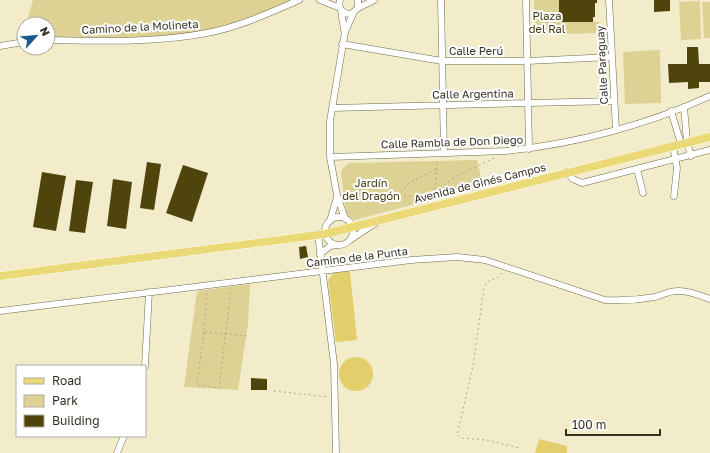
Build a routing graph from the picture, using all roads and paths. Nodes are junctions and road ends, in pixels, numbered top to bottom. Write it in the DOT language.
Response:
graph roads {
  1 [pos="299,0"];
  2 [pos="320,0"];
  3 [pos="340,0"];
  4 [pos="358,0"];
  5 [pos="374,0"];
  6 [pos="441,0"];
  7 [pos="526,0"];
  8 [pos="609,0"];
  9 [pos="358,8"];
  10 [pos="341,9"];
  11 [pos="353,14"];
  12 [pos="345,32"];
  13 [pos="56,40"];
  14 [pos="16,43"];
  15 [pos="342,44"];
  16 [pos="0,46"];
  17 [pos="611,57"];
  18 [pos="442,60"];
  19 [pos="527,61"];
  20 [pos="710,96"];
  21 [pos="613,101"];
  22 [pos="528,103"];
  23 [pos="444,105"];
  24 [pos="684,107"];
  25 [pos="332,108"];
  26 [pos="671,111"];
  27 [pos="616,130"];
  28 [pos="710,136"];
  29 [pos="680,144"];
  30 [pos="529,149"];
  31 [pos="710,150"];
  32 [pos="436,153"];
  33 [pos="444,153"];
  34 [pos="498,156"];
  35 [pos="691,156"];
  36 [pos="330,157"];
  37 [pos="676,159"];
  38 [pos="438,168"];
  39 [pos="637,169"];
  40 [pos="568,172"];
  41 [pos="643,193"];
  42 [pos="337,194"];
  43 [pos="432,194"];
  44 [pos="397,196"];
  45 [pos="674,196"];
  46 [pos="429,197"];
  47 [pos="425,202"];
  48 [pos="345,219"];
  49 [pos="380,220"];
  50 [pos="330,221"];
  51 [pos="352,228"];
  52 [pos="322,234"];
  53 [pos="350,240"];
  54 [pos="337,245"];
  55 [pos="320,254"];
  56 [pos="504,267"];
  57 [pos="322,271"];
  58 [pos="0,276"];
  59 [pos="231,290"];
  60 [pos="148,292"];
  61 [pos="208,293"];
  62 [pos="710,299"];
  63 [pos="0,311"];
  64 [pos="204,332"];
  65 [pos="226,334"];
  66 [pos="248,336"];
  67 [pos="145,365"];
  68 [pos="274,391"];
  69 [pos="336,398"];
  70 [pos="124,437"];
  71 [pos="519,448"];
  72 [pos="117,453"];
  73 [pos="336,453"];
  1 -- 13 [label="street, Camino de la Molineta"];
  2 -- 10 [label="street"];
  3 -- 10 [label="street"];
  4 -- 9 [label="street"];
  5 -- 9 [label="street"];
  6 -- 18 [label="street"];
  7 -- 19 [label="street"];
  8 -- 17 [label="street, Calle Paraguay"];
  9 -- 11 [label="street"];
  10 -- 11 [label="street"];
  10 -- 12 [label="street"];
  11 -- 12 [label="street"];
  12 -- 15 [label="street"];
  14 -- 16 [label="street"];
  15 -- 18 [label="street, Calle Perú"];
  15 -- 25 [label="street"];
  17 -- 19 [label="street, Calle Perú"];
  17 -- 21 [label="street, Calle Paraguay"];
  18 -- 19 [label="street, Calle Perú"];
  18 -- 23 [label="street"];
  19 -- 22 [label="street"];
  20 -- 24 [label="street, Calle Rambla de Don Diego"];
  21 -- 22 [label="street, Calle Argentina"];
  21 -- 27 [label="street, Calle Paraguay"];
  22 -- 23 [label="street, Calle Argentina"];
  22 -- 30 [label="street"];
  23 -- 25 [label="street, Calle Argentina"];
  23 -- 33 [label="street"];
  24 -- 26 [label="street, Calle Rambla de Don Diego"];
  24 -- 29 [label="street"];
  25 -- 36 [label="street"];
  26 -- 27 [label="street, Calle Rambla de Don Diego"];
  26 -- 29 [label="street"];
  27 -- 30 [label="street, Calle Rambla de Don Diego"];
  28 -- 29 [label="main road, Avenida de Ginés Campos"];
  29 -- 35 [label="street"];
  29 -- 37 [label="street"];
  29 -- 40 [label="main road, Avenida de Ginés Campos"];
  30 -- 33 [label="street, Calle Rambla de Don Diego"];
  31 -- 35 [label="street"];
  32 -- 33 [label="street, Calle Rambla de Don Diego"];
  32 -- 36 [label="street, Calle Rambla de Don Diego"];
  32 -- 38 [label="path"];
  34 -- 43 [label="path"];
  35 -- 37 [label="street"];
  36 -- 42 [label="street"];
  37 -- 39 [label="street"];
  37 -- 45 [label="street"];
  38 -- 43 [label="path"];
  38 -- 44 [label="path"];
  39 -- 40 [label="street"];
  39 -- 41 [label="street"];
  40 -- 49 [label="main road, Avenida de Ginés Campos"];
  42 -- 44 [label="path"];
  42 -- 48 [label="street"];
  42 -- 50 [label="street"];
  43 -- 46 [label="path"];
  44 -- 46 [label="path"];
  46 -- 47 [label="path"];
  48 -- 50 [label="street"];
  48 -- 51 [label="street"];
  49 -- 51 [label="main road, Avenida de Ginés Campos"];
  49 -- 53 [label="street"];
  50 -- 52 [label="street"];
  51 -- 52 [label="main road, Avenida de Ginés Campos"];
  51 -- 53 [label="street"];
  52 -- 54 [label="street"];
  52 -- 55 [label="street"];
  52 -- 58 [label="main road, Avenida de Ginés Campos"];
  53 -- 54 [label="street"];
  54 -- 55 [label="street"];
  55 -- 57 [label="street"];
  56 -- 57 [label="street, Camino de la Punta"];
  56 -- 62 [label="street, Camino de la Punta"];
  56 -- 71 [label="path"];
  57 -- 60 [label="street, Camino de la Punta"];
  57 -- 69 [label="street"];
  59 -- 65 [label="path"];
  60 -- 63 [label="street, Camino de la Punta"];
  60 -- 67 [label="street"];
  61 -- 64 [label="path"];
  64 -- 65 [label="path"];
  64 -- 65 [label="path"];
  65 -- 66 [label="path"];
  68 -- 69 [label="path"];
  69 -- 73 [label="street"];
  70 -- 72 [label="street"];
}
